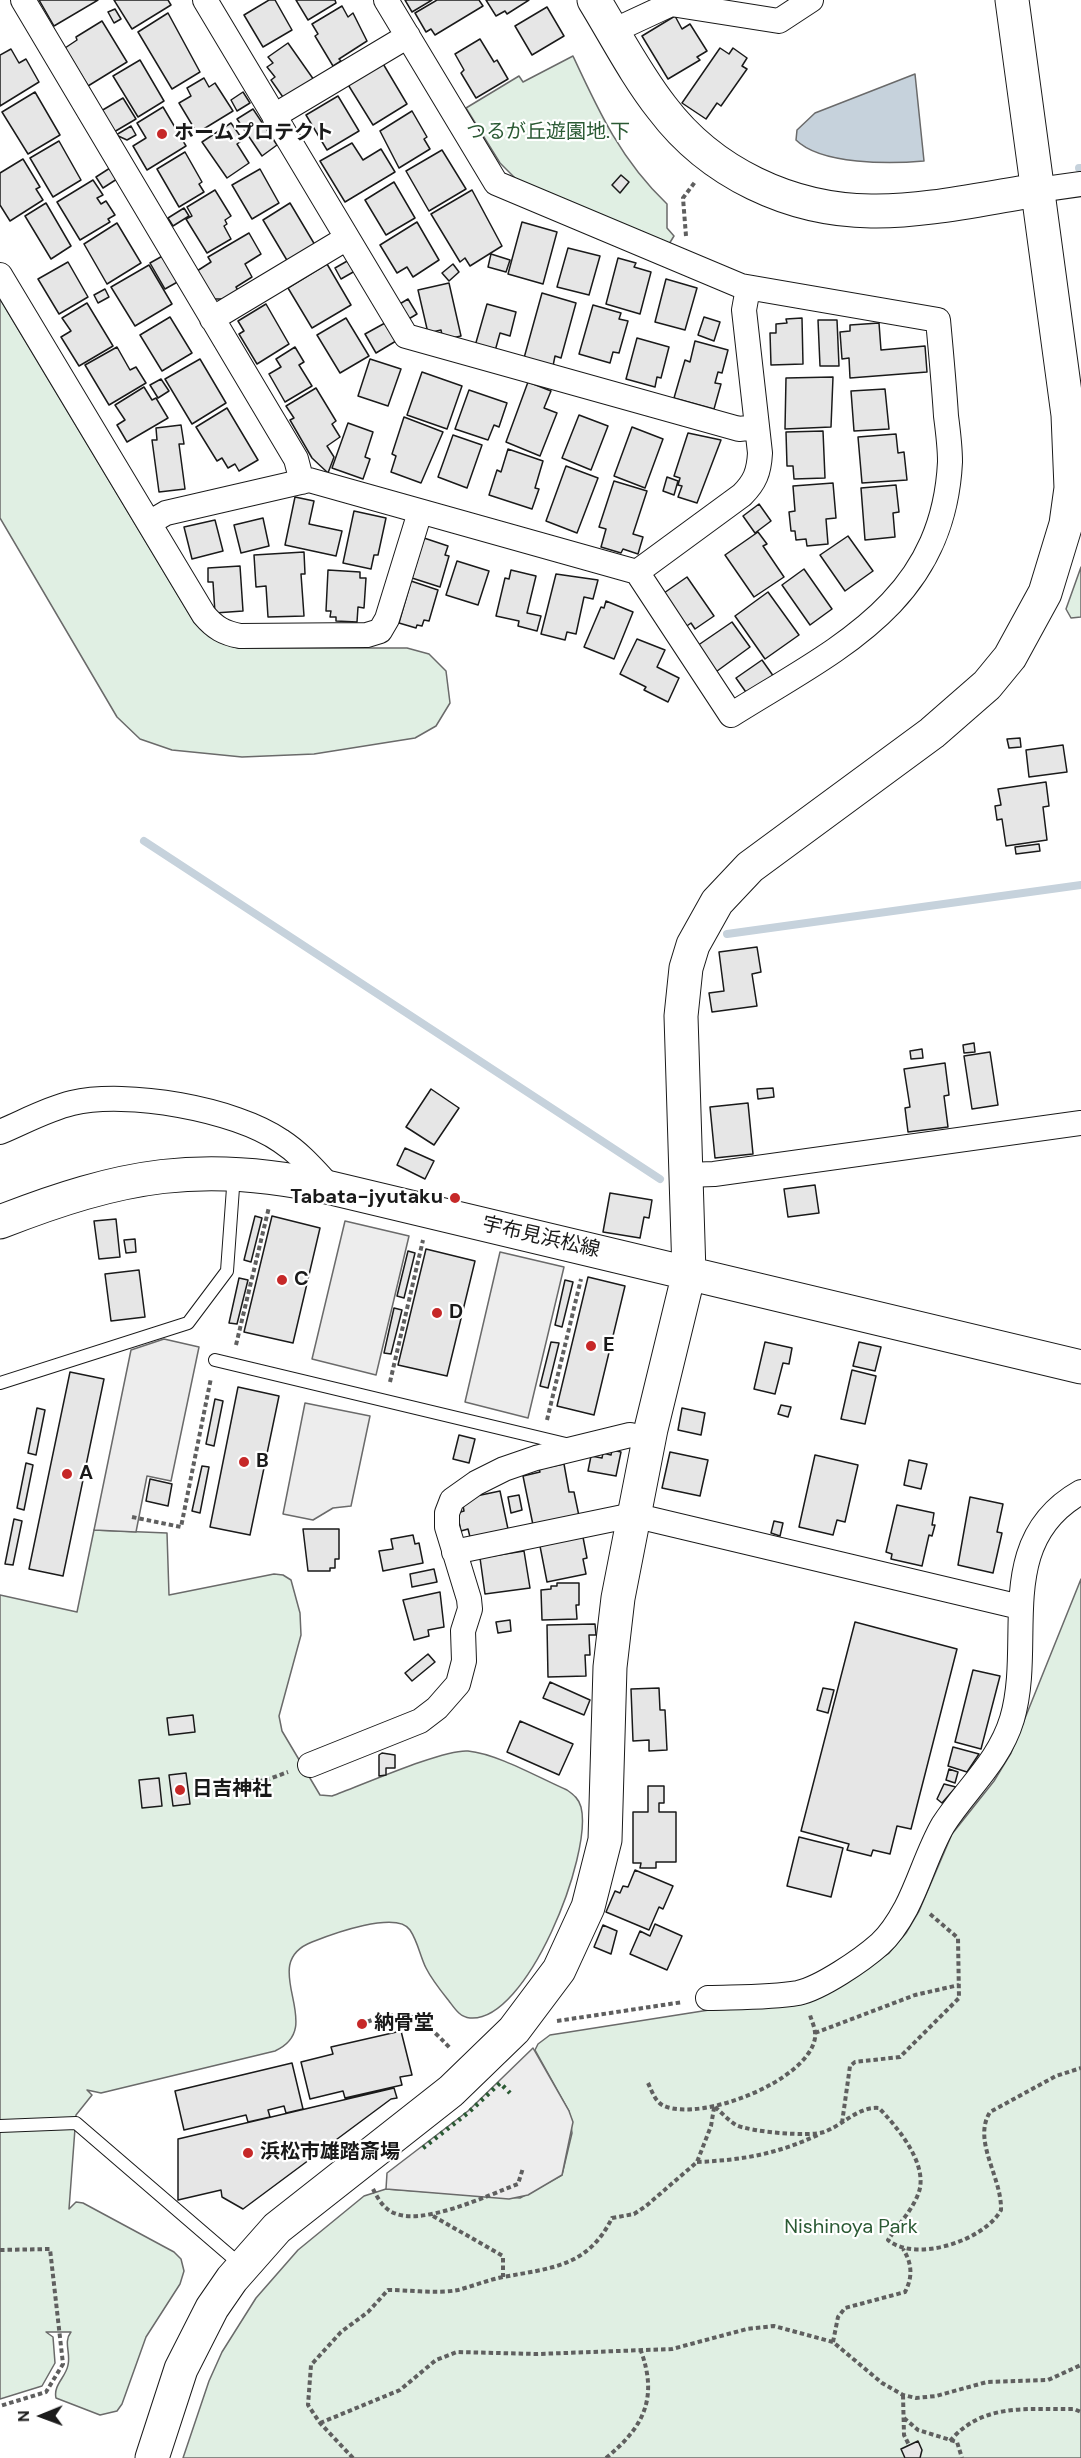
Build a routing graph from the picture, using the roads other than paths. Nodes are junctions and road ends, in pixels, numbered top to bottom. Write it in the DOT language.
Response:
graph roads {
  1 [pos="22,0"];
  2 [pos="205,0"];
  3 [pos="386,0"];
  4 [pos="594,0"];
  5 [pos="811,0"];
  6 [pos="1012,0"];
  7 [pos="679,2"];
  8 [pos="613,31"];
  9 [pos="408,36"];
  10 [pos="274,116"];
  11 [pos="1081,184"];
  12 [pos="1038,190"];
  13 [pos="347,238"];
  14 [pos="0,274"];
  15 [pos="748,288"];
  16 [pos="212,319"];
  17 [pos="757,427"];
  18 [pos="302,482"];
  19 [pos="420,512"];
  20 [pos="149,523"];
  21 [pos="637,572"];
  22 [pos="1081,1123"];
  23 [pos="0,1132"];
  24 [pos="234,1173"];
  25 [pos="686,1175"];
  26 [pos="331,1188"];
  27 [pos="0,1222"];
  28 [pos="689,1273"];
  29 [pos="215,1360"];
  30 [pos="1081,1367"];
  31 [pos="0,1383"];
  32 [pos="649,1439"];
  33 [pos="580,1447"];
  34 [pos="1081,1492"];
  35 [pos="633,1515"];
  36 [pos="454,1552"];
  37 [pos="1020,1607"];
  38 [pos="310,1765"];
  39 [pos="708,1998"];
  40 [pos="0,2126"];
  41 [pos="242,2266"];
  42 [pos="152,2458"];
  1 -- 16 [label="street"];
  2 -- 10 [label="street"];
  3 -- 9 [label="street"];
  4 -- 8 [label="street"];
  5 -- 7 [label="street"];
  6 -- 12 [label="street"];
  7 -- 8 [label="street"];
  8 -- 12 [label="street"];
  9 -- 10 [label="street"];
  9 -- 15 [label="street"];
  10 -- 13 [label="street"];
  11 -- 12 [label="street"];
  12 -- 25 [label="street"];
  13 -- 16 [label="street"];
  13 -- 17 [label="street"];
  14 -- 20 [label="street"];
  15 -- 17 [label="street"];
  15 -- 21 [label="street"];
  16 -- 18 [label="street"];
  17 -- 21 [label="street"];
  18 -- 19 [label="street"];
  18 -- 20 [label="street"];
  19 -- 20 [label="street"];
  19 -- 21 [label="street"];
  22 -- 25 [label="street"];
  23 -- 26 [label="street"];
  24 -- 26 [label="street, 宇布見浜松線"];
  24 -- 27 [label="street, 宇布見浜松線"];
  24 -- 31 [label="lane"];
  25 -- 28 [label="street"];
  26 -- 28 [label="street, 宇布見浜松線"];
  28 -- 30 [label="street, 宇布見浜松線"];
  28 -- 32 [label="street"];
  29 -- 33 [label="lane"];
  32 -- 33 [label="street"];
  32 -- 35 [label="street"];
  33 -- 36 [label="street"];
  34 -- 37 [label="street"];
  35 -- 36 [label="street"];
  35 -- 37 [label="street"];
  35 -- 41 [label="street"];
  36 -- 38 [label="street"];
  37 -- 39 [label="street"];
  40 -- 41 [label="lane"];
  41 -- 42 [label="street"];
}
